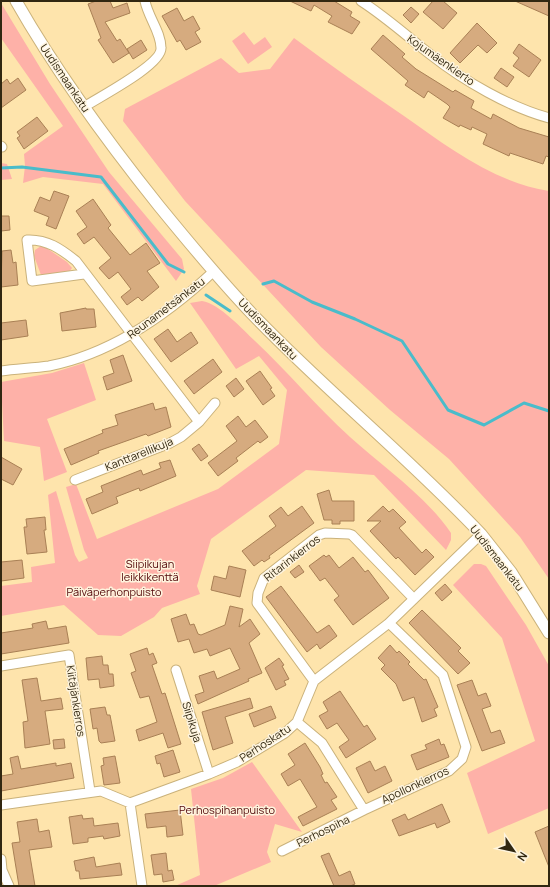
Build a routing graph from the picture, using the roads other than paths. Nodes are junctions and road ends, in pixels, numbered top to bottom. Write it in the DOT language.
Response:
graph roads {
  1 [pos="16,1"];
  2 [pos="145,1"];
  3 [pos="361,1"];
  4 [pos="84,107"];
  5 [pos="549,118"];
  6 [pos="214,271"];
  7 [pos="84,274"];
  8 [pos="132,335"];
  9 [pos="1,371"];
  10 [pos="215,403"];
  11 [pos="198,422"];
  12 [pos="75,480"];
  13 [pos="481,534"];
  14 [pos="414,599"];
  15 [pos="389,623"];
  16 [pos="549,632"];
  17 [pos="1,666"];
  18 [pos="176,670"];
  19 [pos="314,681"];
  20 [pos="297,722"];
  21 [pos="208,774"];
  22 [pos="90,791"];
  23 [pos="130,803"];
  24 [pos="1,805"];
  25 [pos="364,810"];
  26 [pos="282,851"];
  27 [pos="1,859"];
  28 [pos="9,886"];
  29 [pos="142,886"];
  1 -- 4 [label="street, Uudismaankatu"];
  2 -- 4 [label="street"];
  3 -- 5 [label="street, Kojumäenkierto"];
  4 -- 6 [label="street, Uudismaankatu"];
  6 -- 8 [label="street, Reunametsänkatu"];
  6 -- 13 [label="street, Uudismaankatu"];
  7 -- 7 [label="street"];
  7 -- 8 [label="street"];
  8 -- 9 [label="street, Reunametsänkatu"];
  8 -- 11 [label="street"];
  10 -- 11 [label="street, Kanttarellikuja"];
  11 -- 12 [label="street, Kanttarellikuja"];
  13 -- 14 [label="street, Perhoskatu"];
  13 -- 16 [label="street, Uudismaankatu"];
  14 -- 15 [label="street, Perhoskatu"];
  14 -- 19 [label="street, Ritarinkierros"];
  15 -- 19 [label="street, Perhoskatu"];
  15 -- 25 [label="street, Apollonkierros"];
  17 -- 22 [label="street, Kiitäjänkierros"];
  18 -- 21 [label="street, Siipikuja"];
  19 -- 20 [label="street, Perhoskatu"];
  20 -- 21 [label="street, Perhoskatu"];
  20 -- 25 [label="street"];
  21 -- 23 [label="street, Perhoskatu"];
  22 -- 23 [label="street"];
  22 -- 24 [label="street"];
  23 -- 29 [label="street"];
  25 -- 26 [label="street, Perhospiha"];
  27 -- 28 [label="street"];
}
